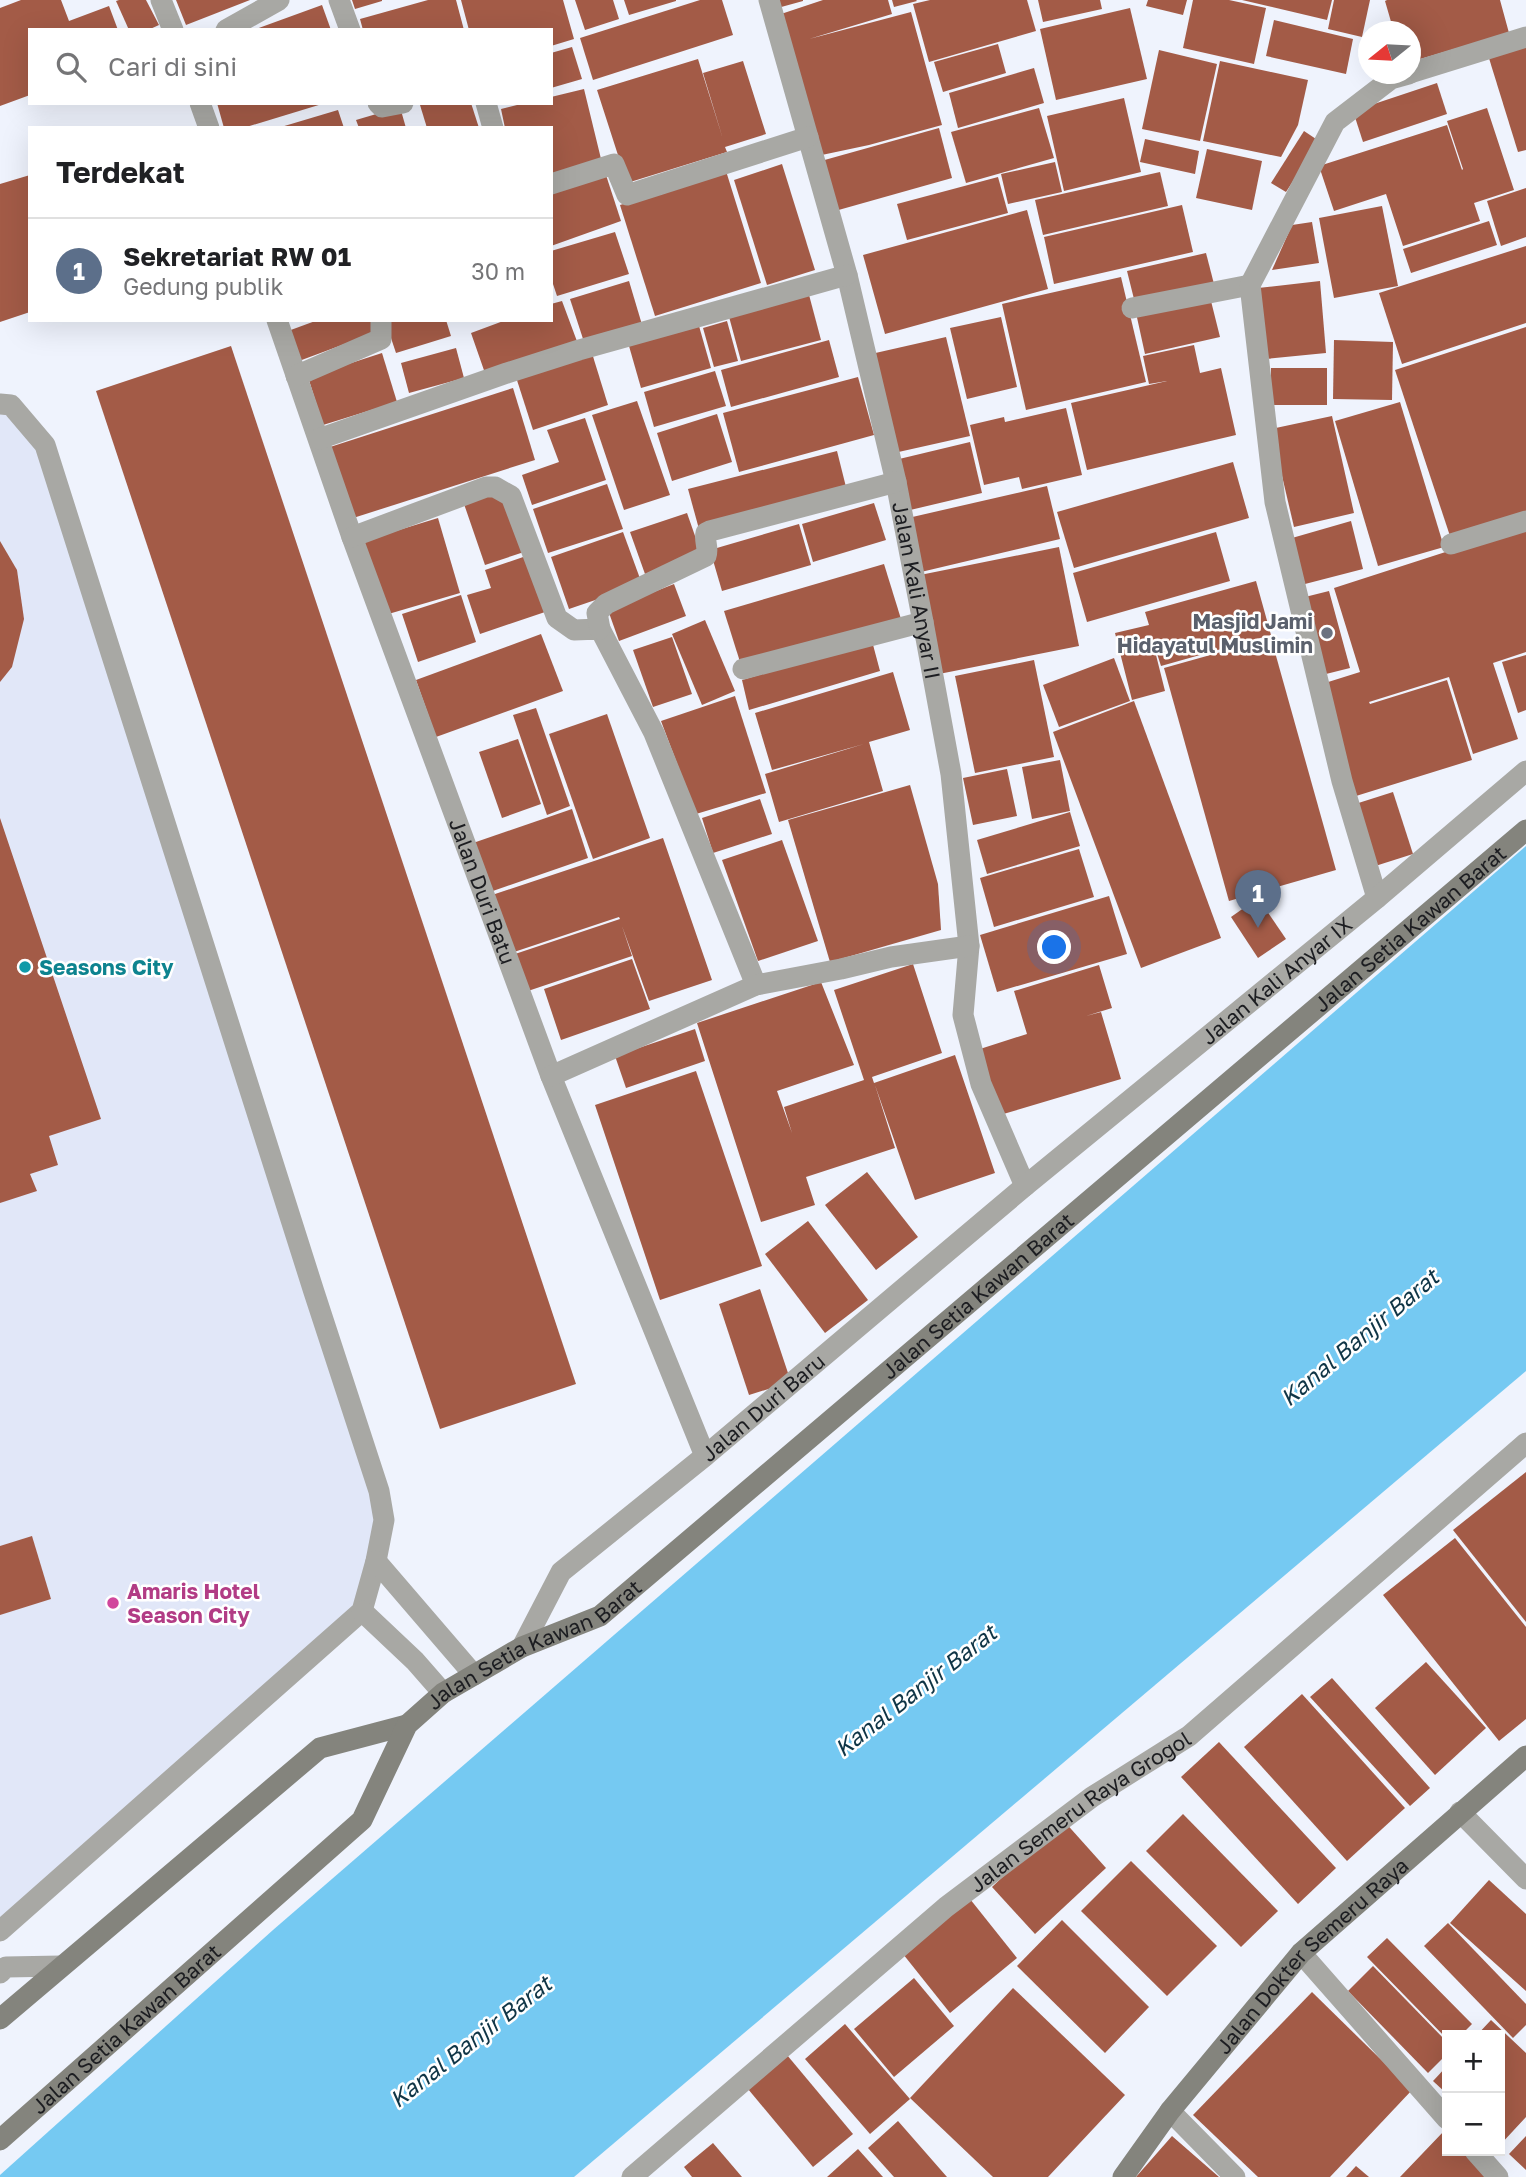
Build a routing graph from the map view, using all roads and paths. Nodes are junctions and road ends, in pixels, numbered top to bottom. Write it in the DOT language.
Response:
graph roads {
  1 [pos="161,0"];
  2 [pos="279,0"];
  3 [pos="340,0"];
  4 [pos="769,0"];
  5 [pos="172,28"];
  6 [pos="230,28"];
  7 [pos="350,28"];
  8 [pos="1526,37"];
  9 [pos="1421,70"];
  10 [pos="1384,84"];
  11 [pos="201,105"];
  12 [pos="487,105"];
  13 [pos="208,126"];
  14 [pos="492,126"];
  15 [pos="808,136"];
  16 [pos="553,183"];
  17 [pos="847,275"];
  18 [pos="1250,285"];
  19 [pos="1132,308"];
  20 [pos="278,322"];
  21 [pos="381,322"];
  22 [pos="296,376"];
  23 [pos="0,404"];
  24 [pos="319,439"];
  25 [pos="896,482"];
  26 [pos="1526,521"];
  27 [pos="352,537"];
  28 [pos="1451,544"];
  29 [pos="923,622"];
  30 [pos="600,629"];
  31 [pos="743,669"];
  32 [pos="1526,771"];
  33 [pos="1526,830"];
  34 [pos="1377,898"];
  35 [pos="969,946"];
  36 [pos="756,985"];
  37 [pos="551,1076"];
  38 [pos="1025,1186"];
  39 [pos="1526,1443"];
  40 [pos="705,1456"];
  41 [pos="376,1561"];
  42 [pos="362,1611"];
  43 [pos="522,1647"];
  44 [pos="474,1675"];
  45 [pos="443,1693"];
  46 [pos="407,1725"];
  47 [pos="1526,1756"];
  48 [pos="1460,1812"];
  49 [pos="1526,1879"];
  50 [pos="0,1931"];
  51 [pos="1301,1953"];
  52 [pos="61,1966"];
  53 [pos="0,1973"];
  54 [pos="0,2019"];
  55 [pos="1170,2111"];
  56 [pos="1442,2113"];
  57 [pos="0,2140"];
  58 [pos="1479,2156"];
  59 [pos="632,2177"];
  60 [pos="1123,2177"];
  61 [pos="1235,2177"];
  62 [pos="1498,2177"];
  1 -- 5 [label="street"];
  2 -- 6 [label="street"];
  3 -- 7 [label="street"];
  4 -- 15 [label="street, Jalan Kali Anyar II"];
  8 -- 9 [label="street"];
  10 -- 18 [label="street"];
  11 -- 13 [label="street"];
  12 -- 14 [label="street"];
  15 -- 16 [label="street"];
  15 -- 17 [label="street, Jalan Kali Anyar II"];
  17 -- 24 [label="street"];
  17 -- 25 [label="street, Jalan Kali Anyar II"];
  18 -- 19 [label="street"];
  18 -- 34 [label="street"];
  20 -- 22 [label="street, Jalan Duri Batu"];
  21 -- 22 [label="street"];
  22 -- 24 [label="street, Jalan Duri Batu"];
  23 -- 41 [label="street"];
  24 -- 27 [label="street, Jalan Duri Batu"];
  25 -- 29 [label="street, Jalan Kali Anyar II"];
  25 -- 30 [label="street"];
  26 -- 28 [label="street"];
  27 -- 30 [label="street"];
  27 -- 37 [label="street, Jalan Duri Batu"];
  29 -- 31 [label="street"];
  29 -- 35 [label="street, Jalan Kali Anyar II"];
  30 -- 36 [label="street"];
  32 -- 34 [label="street, Jalan Kali Anyar IX"];
  33 -- 43 [label="main road, Jalan Setia Kawan Barat"];
  34 -- 38 [label="street, Jalan Kali Anyar IX"];
  35 -- 36 [label="street"];
  35 -- 38 [label="street, Jalan Kali Anyar II"];
  36 -- 37 [label="street"];
  37 -- 40 [label="street, Jalan Duri Batu"];
  38 -- 40 [label="street, Jalan Duri Baru"];
  39 -- 59 [label="street, Jalan Semeru Raya Grogol"];
  40 -- 43 [label="street, Jalan Duri Baru"];
  41 -- 42 [label="street"];
  41 -- 44 [label="street"];
  42 -- 45 [label="street"];
  42 -- 50 [label="street"];
  43 -- 44 [label="main road, Jalan Setia Kawan Barat"];
  44 -- 45 [label="main road, Jalan Setia Kawan Barat"];
  45 -- 46 [label="main road, Jalan Setia Kawan Barat"];
  46 -- 52 [label="main road, Jalan Setia Kawan Barat"];
  46 -- 57 [label="main road, Jalan Setia Kawan Barat"];
  47 -- 48 [label="main road, Jalan Dokter Semeru Raya"];
  48 -- 49 [label="street"];
  48 -- 51 [label="main road, Jalan Dokter Semeru Raya"];
  51 -- 55 [label="main road, Jalan Dokter Semeru Raya"];
  51 -- 56 [label="street"];
  52 -- 53 [label="street"];
  52 -- 54 [label="main road, Jalan Setia Kawan Barat"];
  55 -- 60 [label="main road, Jalan Dokter Semeru Raya"];
  55 -- 61 [label="street"];
  58 -- 62 [label="street"];
}
